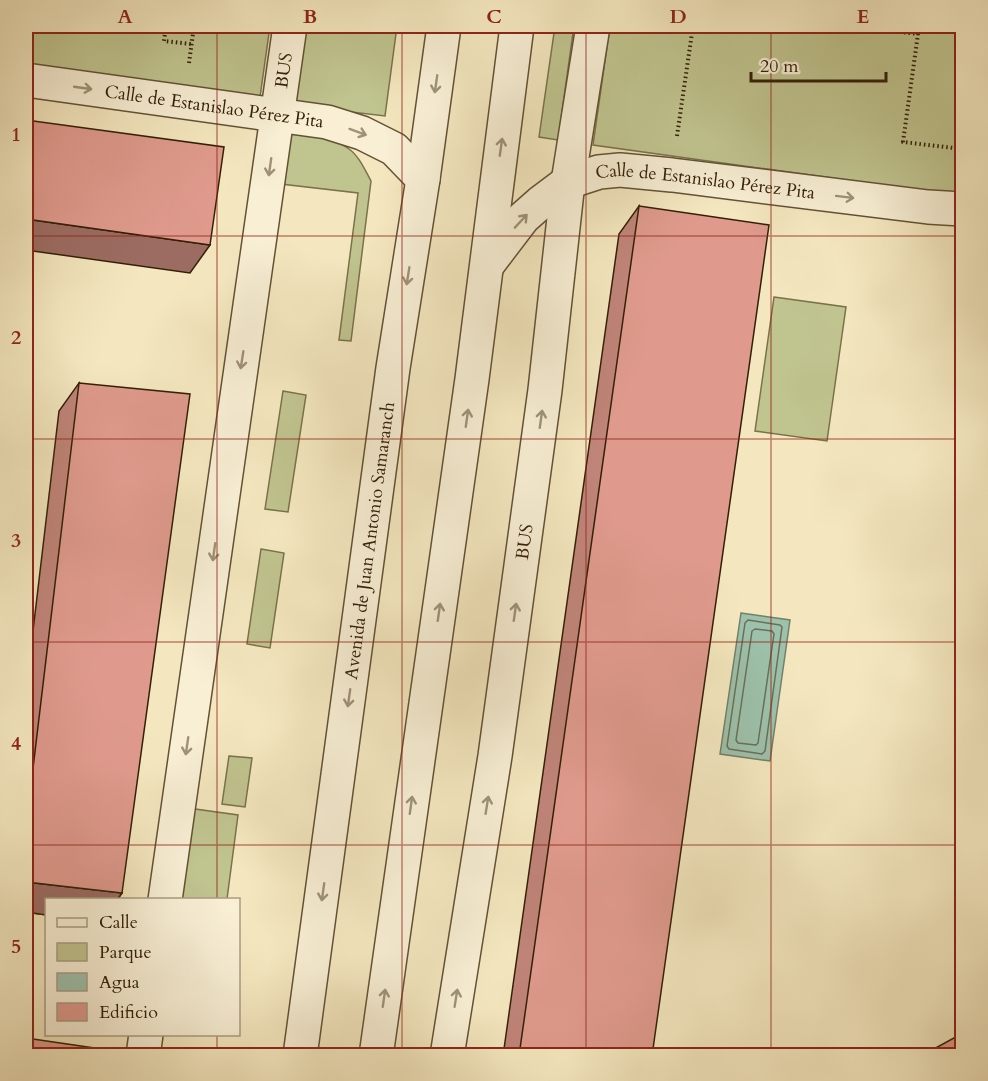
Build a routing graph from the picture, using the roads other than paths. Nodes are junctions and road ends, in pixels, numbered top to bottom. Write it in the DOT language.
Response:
graph roads {
  1 [pos="290,26"];
  2 [pos="444,26"];
  3 [pos="517,26"];
  4 [pos="593,26"];
  5 [pos="26,80"];
  6 [pos="277,115"];
  7 [pos="423,179"];
  8 [pos="568,182"];
  9 [pos="963,209"];
  10 [pos="485,268"];
  11 [pos="165,898"];
  12 [pos="146,1036"];
  13 [pos="143,1056"];
  14 [pos="300,1056"];
  15 [pos="376,1056"];
  16 [pos="447,1056"];
  1 -- 6 [label="street, BUS"];
  2 -- 7 [label="street, Avenida de Juan Antonio Samaranch, one-way"];
  10 -- 3 [label="street, one-way"];
  4 -- 8 [label="street, BUS"];
  5 -- 6 [label="street, Calle de Estanislao Pérez Pita, one-way"];
  6 -- 7 [label="street, Calle de Estanislao Pérez Pita, one-way"];
  6 -- 11 [label="street, BUS, one-way"];
  7 -- 14 [label="street, Avenida de Juan Antonio Samaranch, one-way"];
  8 -- 9 [label="street, Calle de Estanislao Pérez Pita, one-way"];
  10 -- 8 [label="street, Calle de Estanislao Pérez Pita, one-way"];
  16 -- 8 [label="street, BUS, one-way"];
  15 -- 10 [label="street, one-way"];
  12 -- 13 [label="street"];
}
